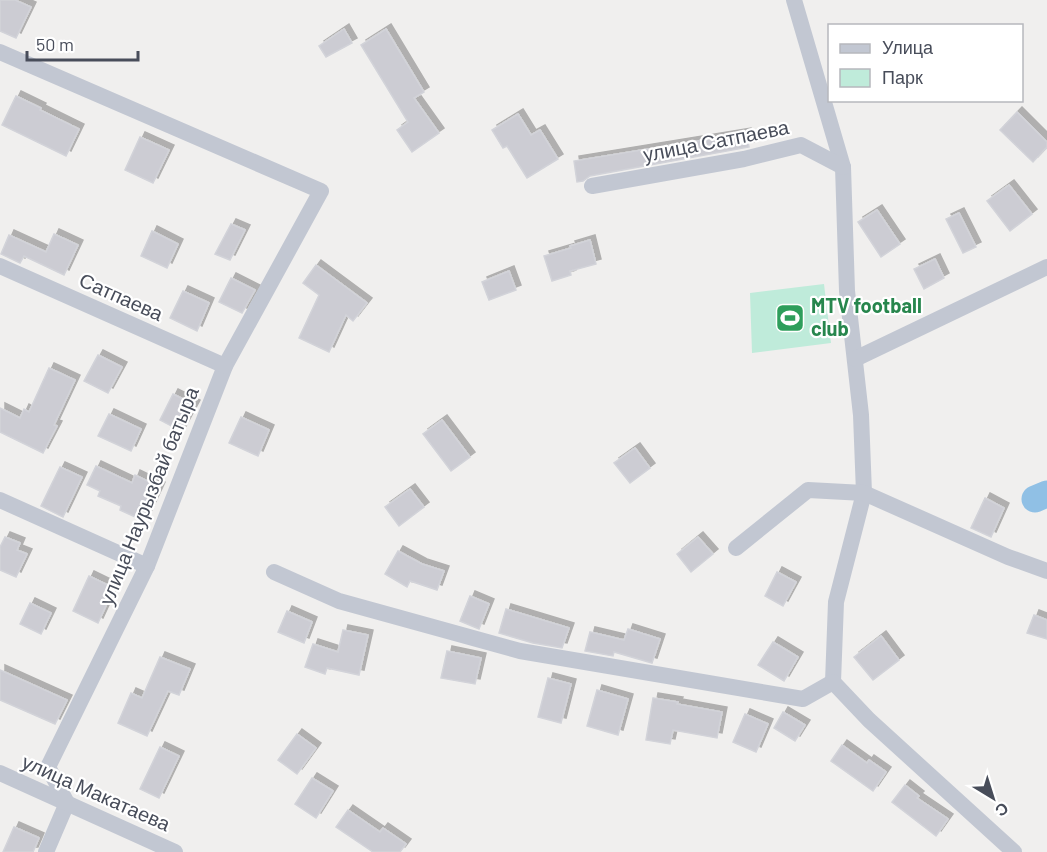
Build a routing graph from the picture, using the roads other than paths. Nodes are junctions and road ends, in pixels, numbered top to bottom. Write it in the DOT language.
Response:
graph roads {
  1 [pos="794,0"];
  2 [pos="0,52"];
  3 [pos="843,167"];
  4 [pos="592,186"];
  5 [pos="0,266"];
  6 [pos="1047,267"];
  7 [pos="855,359"];
  8 [pos="225,366"];
  9 [pos="864,493"];
  10 [pos="0,500"];
  11 [pos="736,548"];
  12 [pos="147,566"];
  13 [pos="1047,571"];
  14 [pos="274,572"];
  15 [pos="833,682"];
  16 [pos="0,773"];
  17 [pos="67,802"];
  18 [pos="45,852"];
  19 [pos="175,852"];
  20 [pos="1014,852"];
  1 -- 3 [label="street"];
  2 -- 8 [label="street, улица Наурызбай батыра"];
  3 -- 4 [label="street, улица Сатпаева"];
  3 -- 7 [label="street"];
  5 -- 8 [label="street, Сатпаева"];
  6 -- 7 [label="street"];
  7 -- 9 [label="street"];
  8 -- 12 [label="street, улица Наурызбай батыра"];
  9 -- 11 [label="street"];
  9 -- 13 [label="street"];
  9 -- 15 [label="street"];
  10 -- 12 [label="street"];
  12 -- 17 [label="street, улица Наурызбай батыра"];
  14 -- 15 [label="street"];
  15 -- 20 [label="street"];
  16 -- 17 [label="street, улица Макатаева"];
  17 -- 18 [label="street"];
  17 -- 19 [label="street, улица Макатаева"];
}
